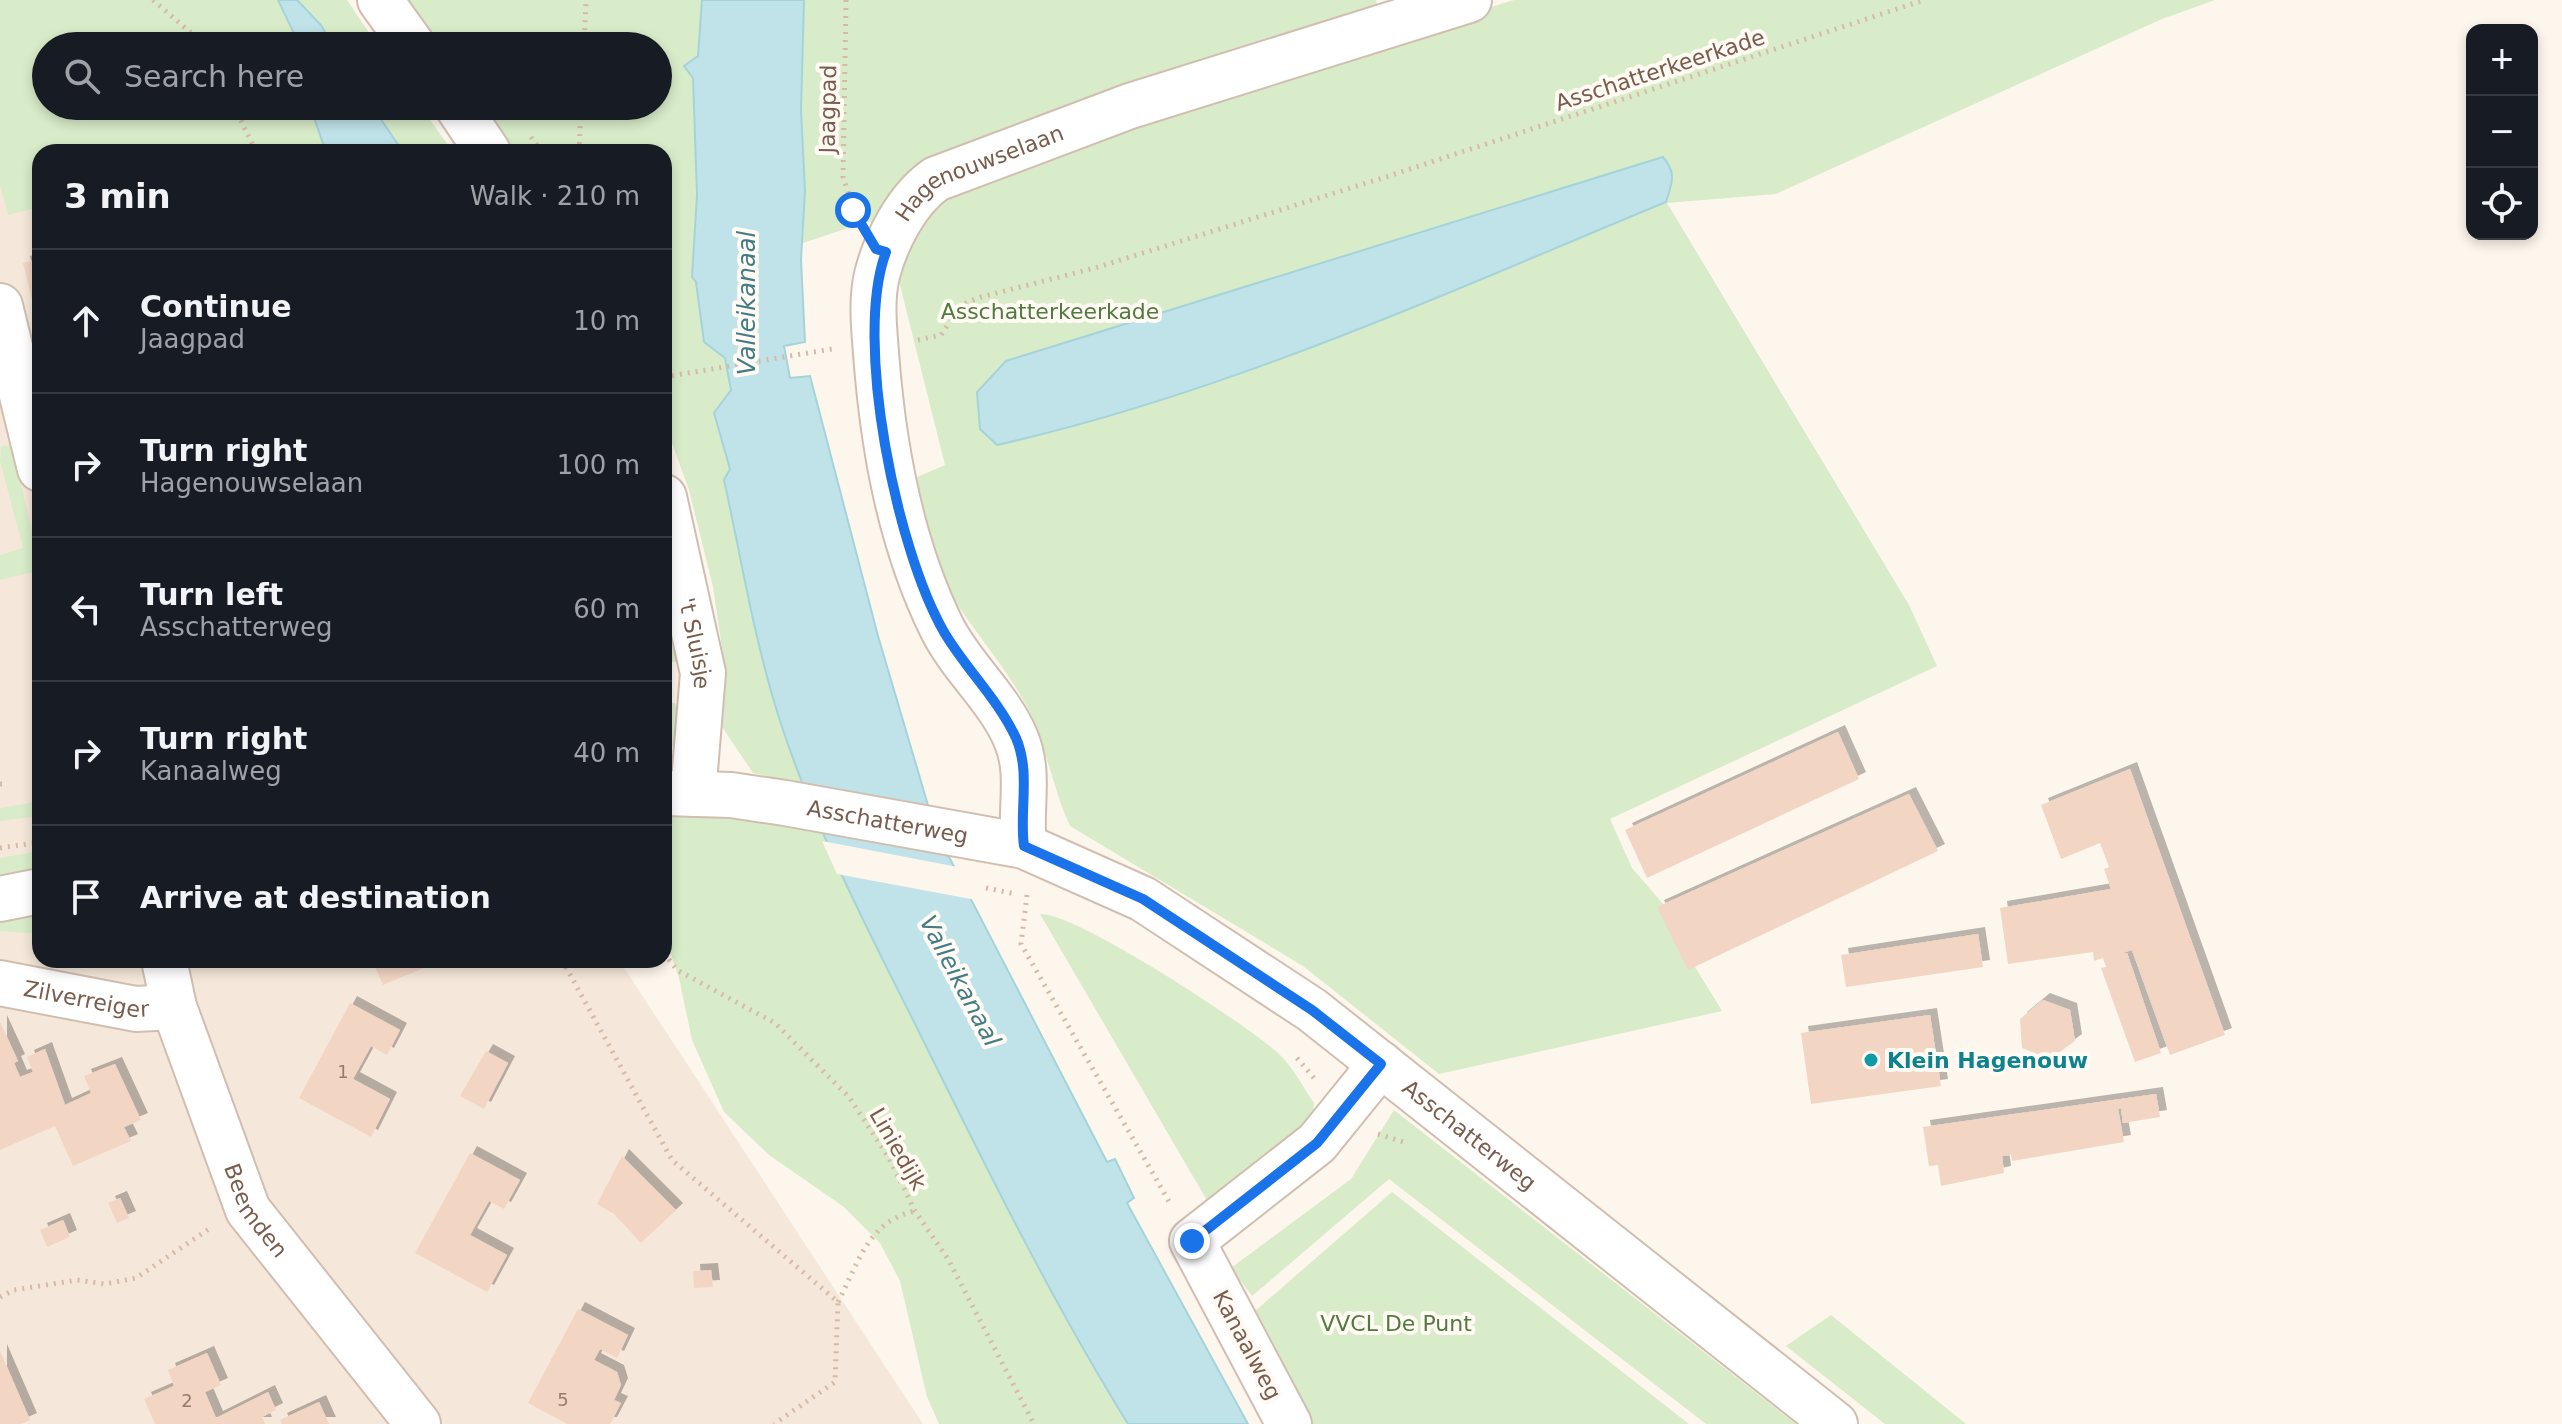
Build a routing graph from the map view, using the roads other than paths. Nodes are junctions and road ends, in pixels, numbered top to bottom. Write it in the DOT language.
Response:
graph roads {
  1 [pos="380,0"];
  2 [pos="1469,0"];
  3 [pos="403,32"];
  4 [pos="466,120"];
  5 [pos="483,144"];
  6 [pos="0,306"];
  7 [pos="32,436"];
  8 [pos="672,533"];
  9 [pos="679,793"];
  10 [pos="1024,846"];
  11 [pos="32,893"];
  12 [pos="0,899"];
  13 [pos="166,968"];
  14 [pos="0,983"];
  15 [pos="174,1007"];
  16 [pos="1381,1064"];
  17 [pos="418,1424"];
  18 [pos="1289,1424"];
  19 [pos="1835,1424"];
  1 -- 3 [label="street"];
  2 -- 10 [label="street, Hagenouwselaan"];
  4 -- 5 [label="street"];
  6 -- 7 [label="street"];
  8 -- 9 [label="street, 't Sluisje"];
  9 -- 10 [label="street, Asschatterweg"];
  10 -- 16 [label="street, Asschatterweg"];
  11 -- 12 [label="street"];
  13 -- 15 [label="street, Beemden"];
  14 -- 15 [label="street, Zilverreiger"];
  15 -- 17 [label="street, Beemden"];
  16 -- 18 [label="street, Kanaalweg"];
  16 -- 19 [label="street, Asschatterweg"];
}
